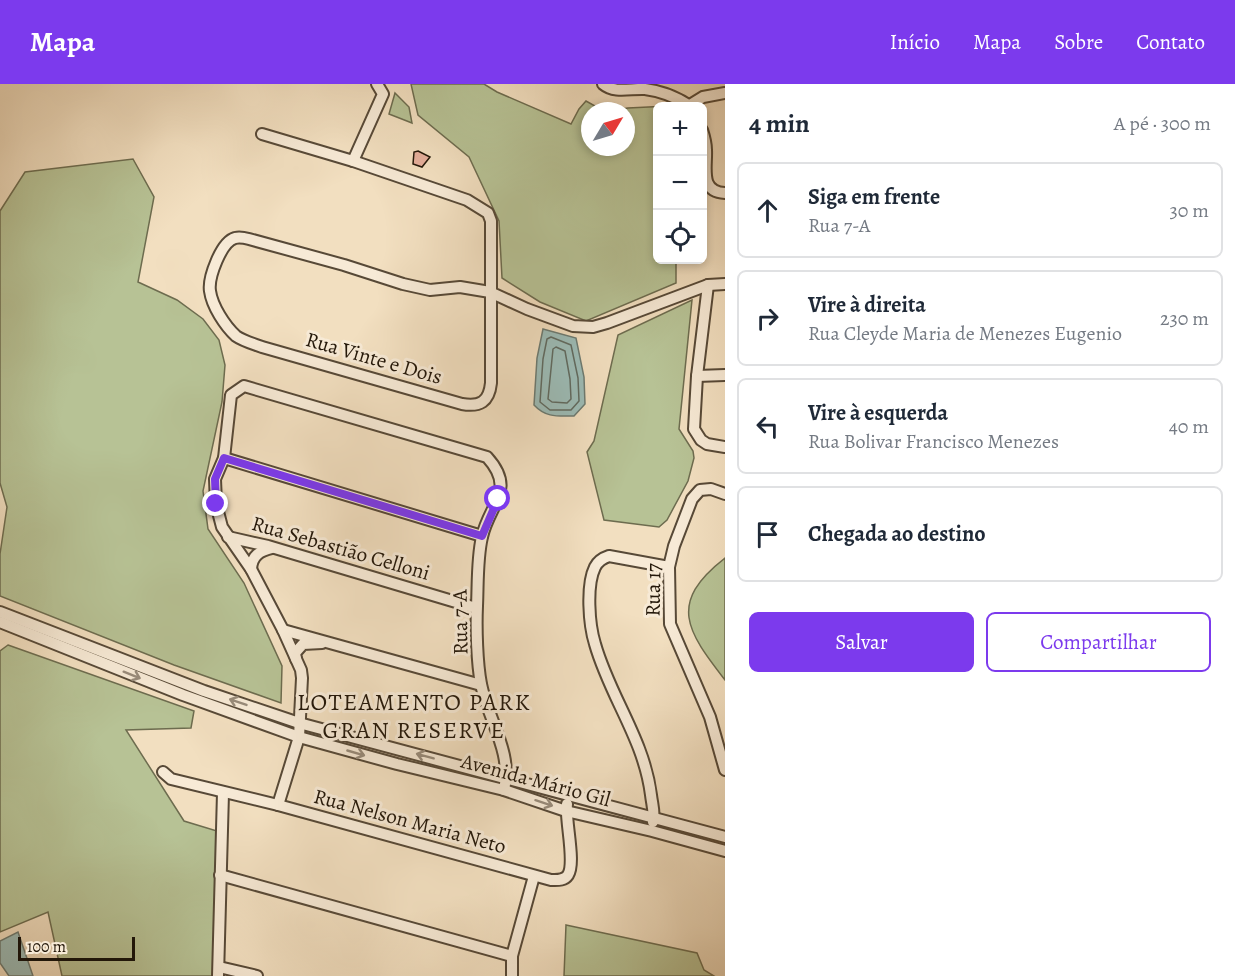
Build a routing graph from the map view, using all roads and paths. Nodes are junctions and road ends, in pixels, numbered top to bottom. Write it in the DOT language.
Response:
graph roads {
  1 [pos="377,84"];
  2 [pos="603,84"];
  3 [pos="725,93"];
  4 [pos="681,102"];
  5 [pos="696,102"];
  6 [pos="262,134"];
  7 [pos="706,156"];
  8 [pos="353,161"];
  9 [pos="725,192"];
  10 [pos="725,284"];
  11 [pos="708,285"];
  12 [pos="490,292"];
  13 [pos="725,375"];
  14 [pos="697,376"];
  15 [pos="725,447"];
  16 [pos="224,458"];
  17 [pos="725,494"];
  18 [pos="482,536"];
  19 [pos="228,537"];
  20 [pos="273,547"];
  21 [pos="669,567"];
  22 [pos="251,569"];
  23 [pos="476,608"];
  24 [pos="0,612"];
  25 [pos="0,622"];
  26 [pos="283,630"];
  27 [pos="39,632"];
  28 [pos="328,642"];
  29 [pos="296,659"];
  30 [pos="481,685"];
  31 [pos="202,696"];
  32 [pos="299,723"];
  33 [pos="299,737"];
  34 [pos="401,749"];
  35 [pos="397,764"];
  36 [pos="725,771"];
  37 [pos="163,772"];
  38 [pos="507,777"];
  39 [pos="504,790"];
  40 [pos="223,793"];
  41 [pos="567,794"];
  42 [pos="278,806"];
  43 [pos="566,811"];
  44 [pos="654,817"];
  45 [pos="652,831"];
  46 [pos="725,837"];
  47 [pos="725,851"];
  48 [pos="220,875"];
  49 [pos="534,876"];
  50 [pos="512,956"];
  51 [pos="218,971"];
  52 [pos="256,976"];
  53 [pos="512,976"];
  1 -- 8 [label="street"];
  2 -- 4 [label="street"];
  3 -- 5 [label="street"];
  6 -- 8 [label="street"];
  7 -- 9 [label="street"];
  8 -- 12 [label="street"];
  10 -- 11 [label="street"];
  11 -- 12 [label="street"];
  11 -- 14 [label="street"];
  12 -- 12 [label="street, Rua Vinte e Dois"];
  13 -- 14 [label="street"];
  14 -- 15 [label="street"];
  16 -- 18 [label="street"];
  16 -- 18 [label="street, Rua 7-A"];
  16 -- 19 [label="street"];
  17 -- 21 [label="street, Rua 17"];
  18 -- 23 [label="street, Rua 7-A"];
  19 -- 20 [label="street, Rua Sebastião Celloni"];
  19 -- 22 [label="street"];
  20 -- 22 [label="street"];
  20 -- 23 [label="street, Rua Sebastião Celloni"];
  21 -- 36 [label="street, Rua 17"];
  21 -- 44 [label="street"];
  22 -- 26 [label="street"];
  23 -- 30 [label="street, Rua 7-A"];
  24 -- 27 [label="street, Avenida Mário Gil"];
  25 -- 27 [label="street, Avenida Mário Gil"];
  26 -- 28 [label="street"];
  26 -- 29 [label="street"];
  27 -- 31 [label="street, Avenida Mário Gil"];
  28 -- 29 [label="street"];
  28 -- 30 [label="street"];
  29 -- 32 [label="street"];
  30 -- 38 [label="street, Rua 7-A"];
  32 -- 31 [label="street, Avenida Mário Gil, one-way"];
  31 -- 33 [label="street, Avenida Mário Gil"];
  32 -- 33 [label="street"];
  32 -- 34 [label="street, Avenida Mário Gil"];
  33 -- 35 [label="street, Avenida Mário Gil, one-way"];
  33 -- 42 [label="street"];
  34 -- 35 [label="street"];
  38 -- 34 [label="street, Avenida Mário Gil, one-way"];
  35 -- 39 [label="street, Avenida Mário Gil"];
  37 -- 40 [label="street, Rua Nelson Maria Neto"];
  38 -- 39 [label="street, Rua 7-A"];
  38 -- 41 [label="street, Avenida Mário Gil"];
  39 -- 43 [label="street, Avenida Mário Gil, one-way"];
  40 -- 42 [label="street, Rua Nelson Maria Neto"];
  40 -- 48 [label="street"];
  41 -- 43 [label="street, Rua Nelson Maria Neto"];
  41 -- 44 [label="street, Avenida Mário Gil"];
  42 -- 49 [label="street, Rua Nelson Maria Neto"];
  43 -- 45 [label="street, Avenida Mário Gil"];
  43 -- 49 [label="street, Rua Nelson Maria Neto"];
  44 -- 45 [label="street"];
  44 -- 46 [label="street, Avenida Mário Gil"];
  45 -- 47 [label="street, Avenida Mário Gil"];
  48 -- 50 [label="street"];
  48 -- 51 [label="street"];
  49 -- 50 [label="street"];
  50 -- 53 [label="street"];
  51 -- 52 [label="street"];
}
